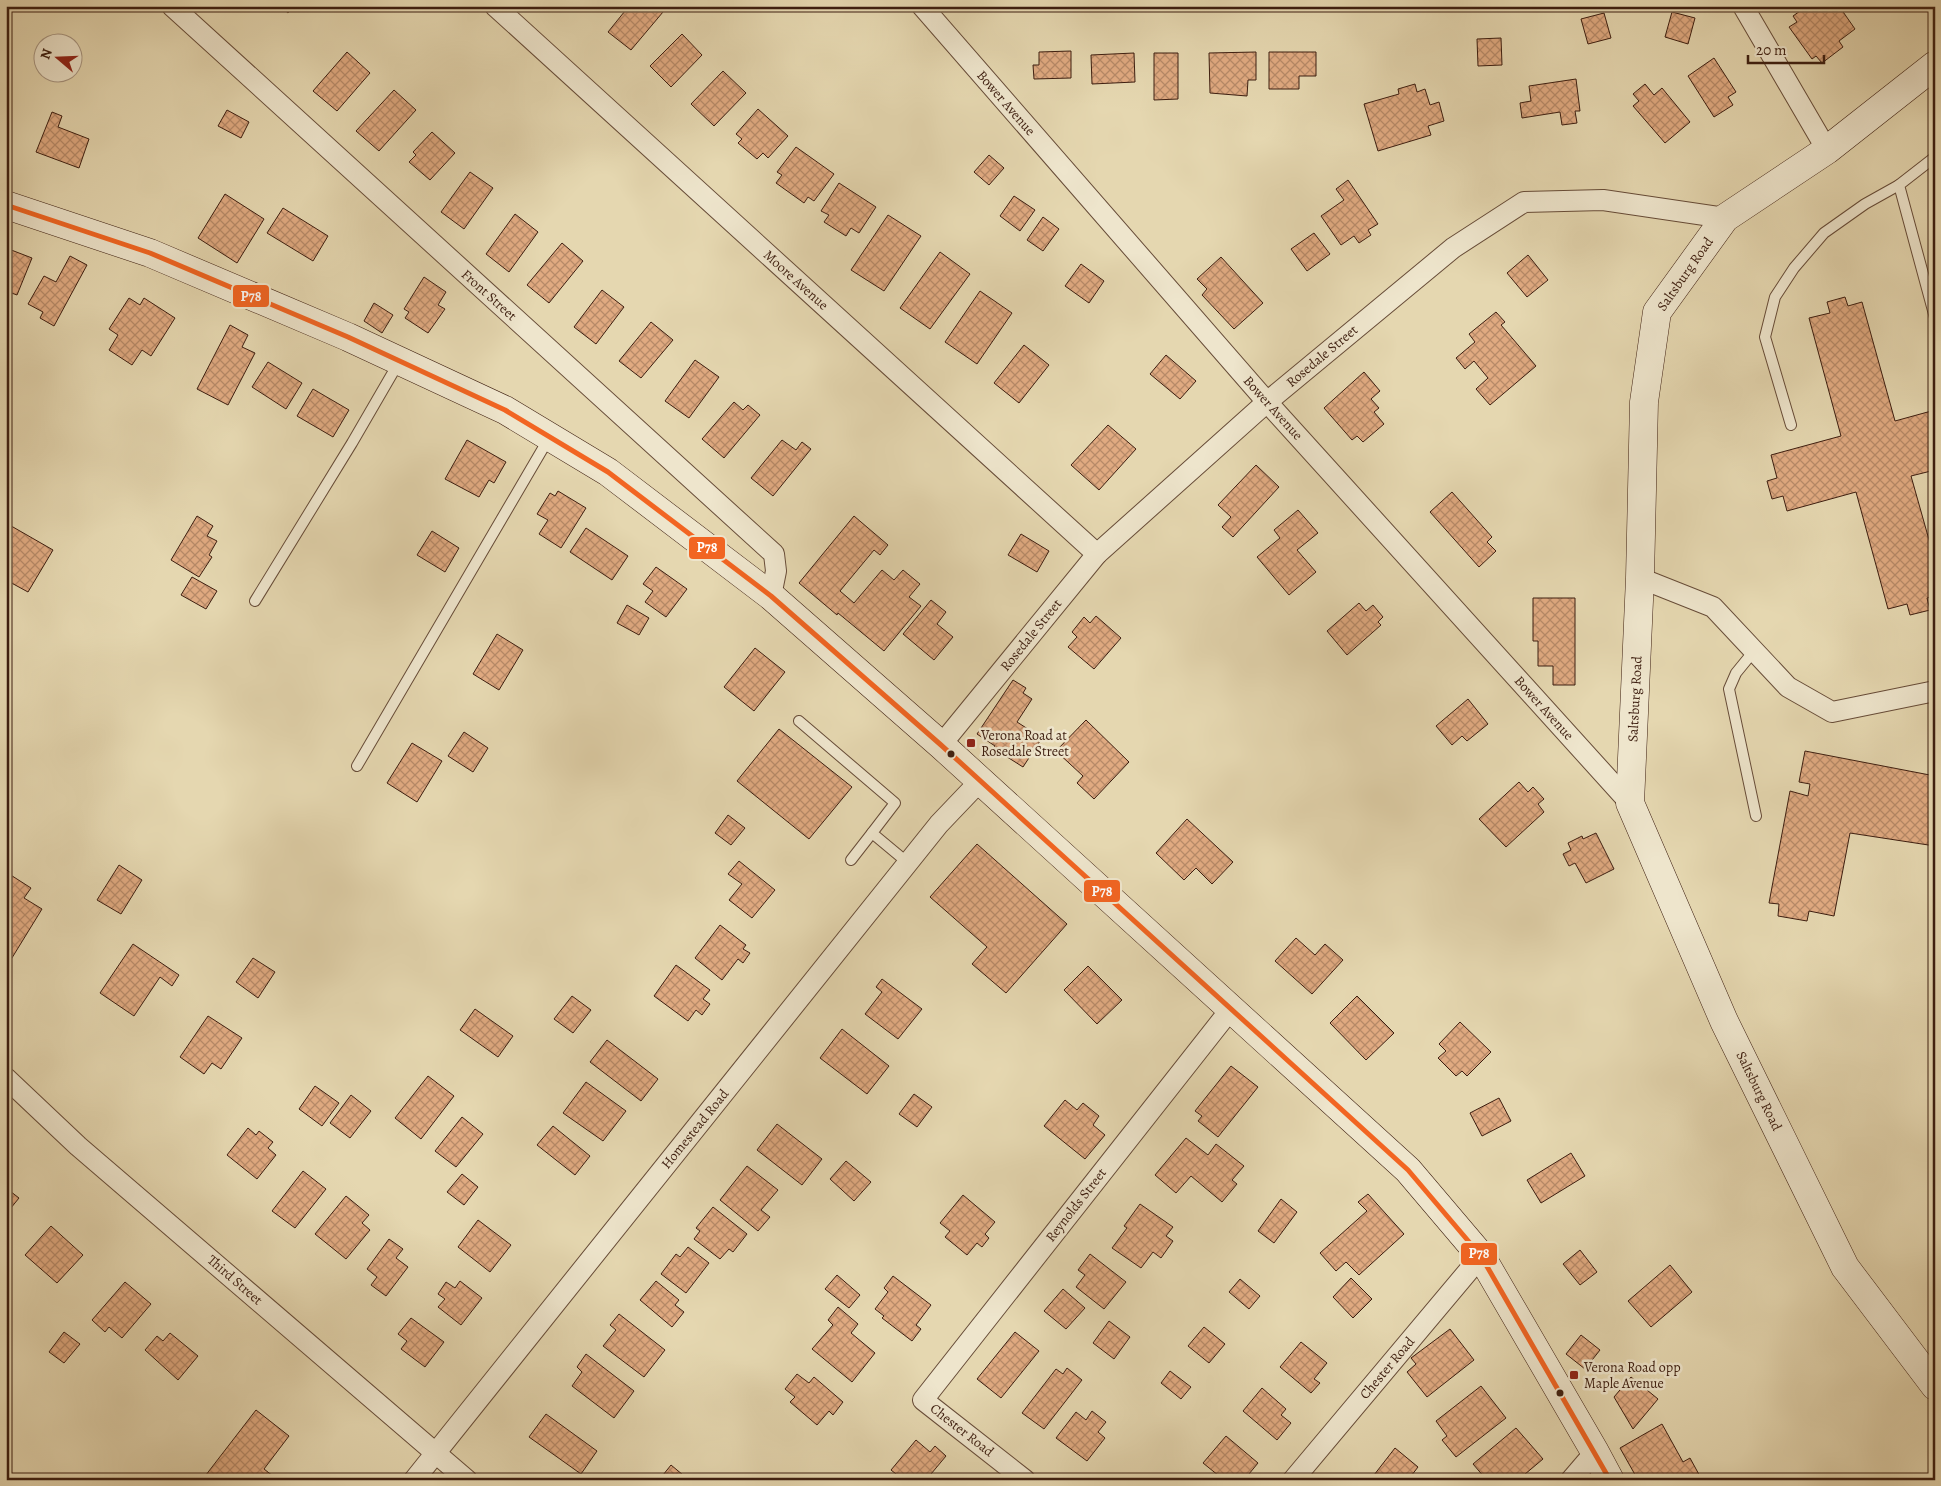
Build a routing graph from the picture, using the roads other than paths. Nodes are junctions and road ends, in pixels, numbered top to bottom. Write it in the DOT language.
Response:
graph roads {
  1 [pos="172,6"];
  2 [pos="495,6"];
  3 [pos="922,6"];
  4 [pos="1743,6"];
  5 [pos="1935,65"];
  6 [pos="1828,150"];
  7 [pos="1935,157"];
  8 [pos="1899,185"];
  9 [pos="6,205"];
  10 [pos="1725,218"];
  11 [pos="1935,318"];
  12 [pos="400,361"];
  13 [pos="1267,402"];
  14 [pos="1791,425"];
  15 [pos="550,437"];
  16 [pos="1097,554"];
  17 [pos="1640,578"];
  18 [pos="771,596"];
  19 [pos="255,601"];
  20 [pos="1754,651"];
  21 [pos="1935,691"];
  22 [pos="799,721"];
  23 [pos="941,745"];
  24 [pos="357,766"];
  25 [pos="980,781"];
  26 [pos="1630,803"];
  27 [pos="1756,816"];
  28 [pos="872,833"];
  29 [pos="851,860"];
  30 [pos="908,863"];
  31 [pos="1230,1010"];
  32 [pos="6,1078"];
  33 [pos="1481,1256"];
  34 [pos="1935,1386"];
  35 [pos="923,1400"];
  36 [pos="1595,1452"];
  37 [pos="436,1453"];
  38 [pos="414,1480"];
  39 [pos="467,1480"];
  40 [pos="1025,1480"];
  41 [pos="1293,1480"];
  42 [pos="1571,1480"];
  43 [pos="1610,1480"];
  1 -- 18 [label="street, Front Street"];
  2 -- 16 [label="street, Moore Avenue"];
  3 -- 13 [label="street, Bower Avenue"];
  4 -- 6 [label="street"];
  5 -- 6 [label="street, Saltsburg Road"];
  6 -- 10 [label="street, Saltsburg Road"];
  7 -- 8 [label="lane"];
  8 -- 11 [label="lane"];
  8 -- 14 [label="lane"];
  9 -- 12 [label="street"];
  10 -- 13 [label="street, Rosedale Street"];
  10 -- 17 [label="street, Saltsburg Road"];
  12 -- 15 [label="street"];
  12 -- 19 [label="lane"];
  13 -- 16 [label="street, Rosedale Street"];
  13 -- 26 [label="street, Bower Avenue"];
  15 -- 18 [label="street"];
  15 -- 24 [label="lane"];
  16 -- 23 [label="street, Rosedale Street"];
  17 -- 20 [label="street"];
  17 -- 26 [label="street, Saltsburg Road"];
  18 -- 23 [label="street"];
  20 -- 21 [label="street"];
  20 -- 27 [label="lane"];
  22 -- 28 [label="lane"];
  23 -- 25 [label="street"];
  25 -- 30 [label="street, Homestead Road"];
  25 -- 31 [label="street"];
  26 -- 34 [label="street, Saltsburg Road"];
  28 -- 29 [label="lane"];
  28 -- 30 [label="lane"];
  30 -- 37 [label="street, Homestead Road"];
  31 -- 33 [label="street"];
  31 -- 35 [label="street, Reynolds Street"];
  32 -- 37 [label="street, Third Street"];
  33 -- 36 [label="street"];
  33 -- 41 [label="street, Chester Road"];
  35 -- 40 [label="street, Chester Road"];
  36 -- 42 [label="street"];
  36 -- 43 [label="street"];
  37 -- 38 [label="street, Homestead Road"];
  37 -- 39 [label="street, Third Street"];
}
